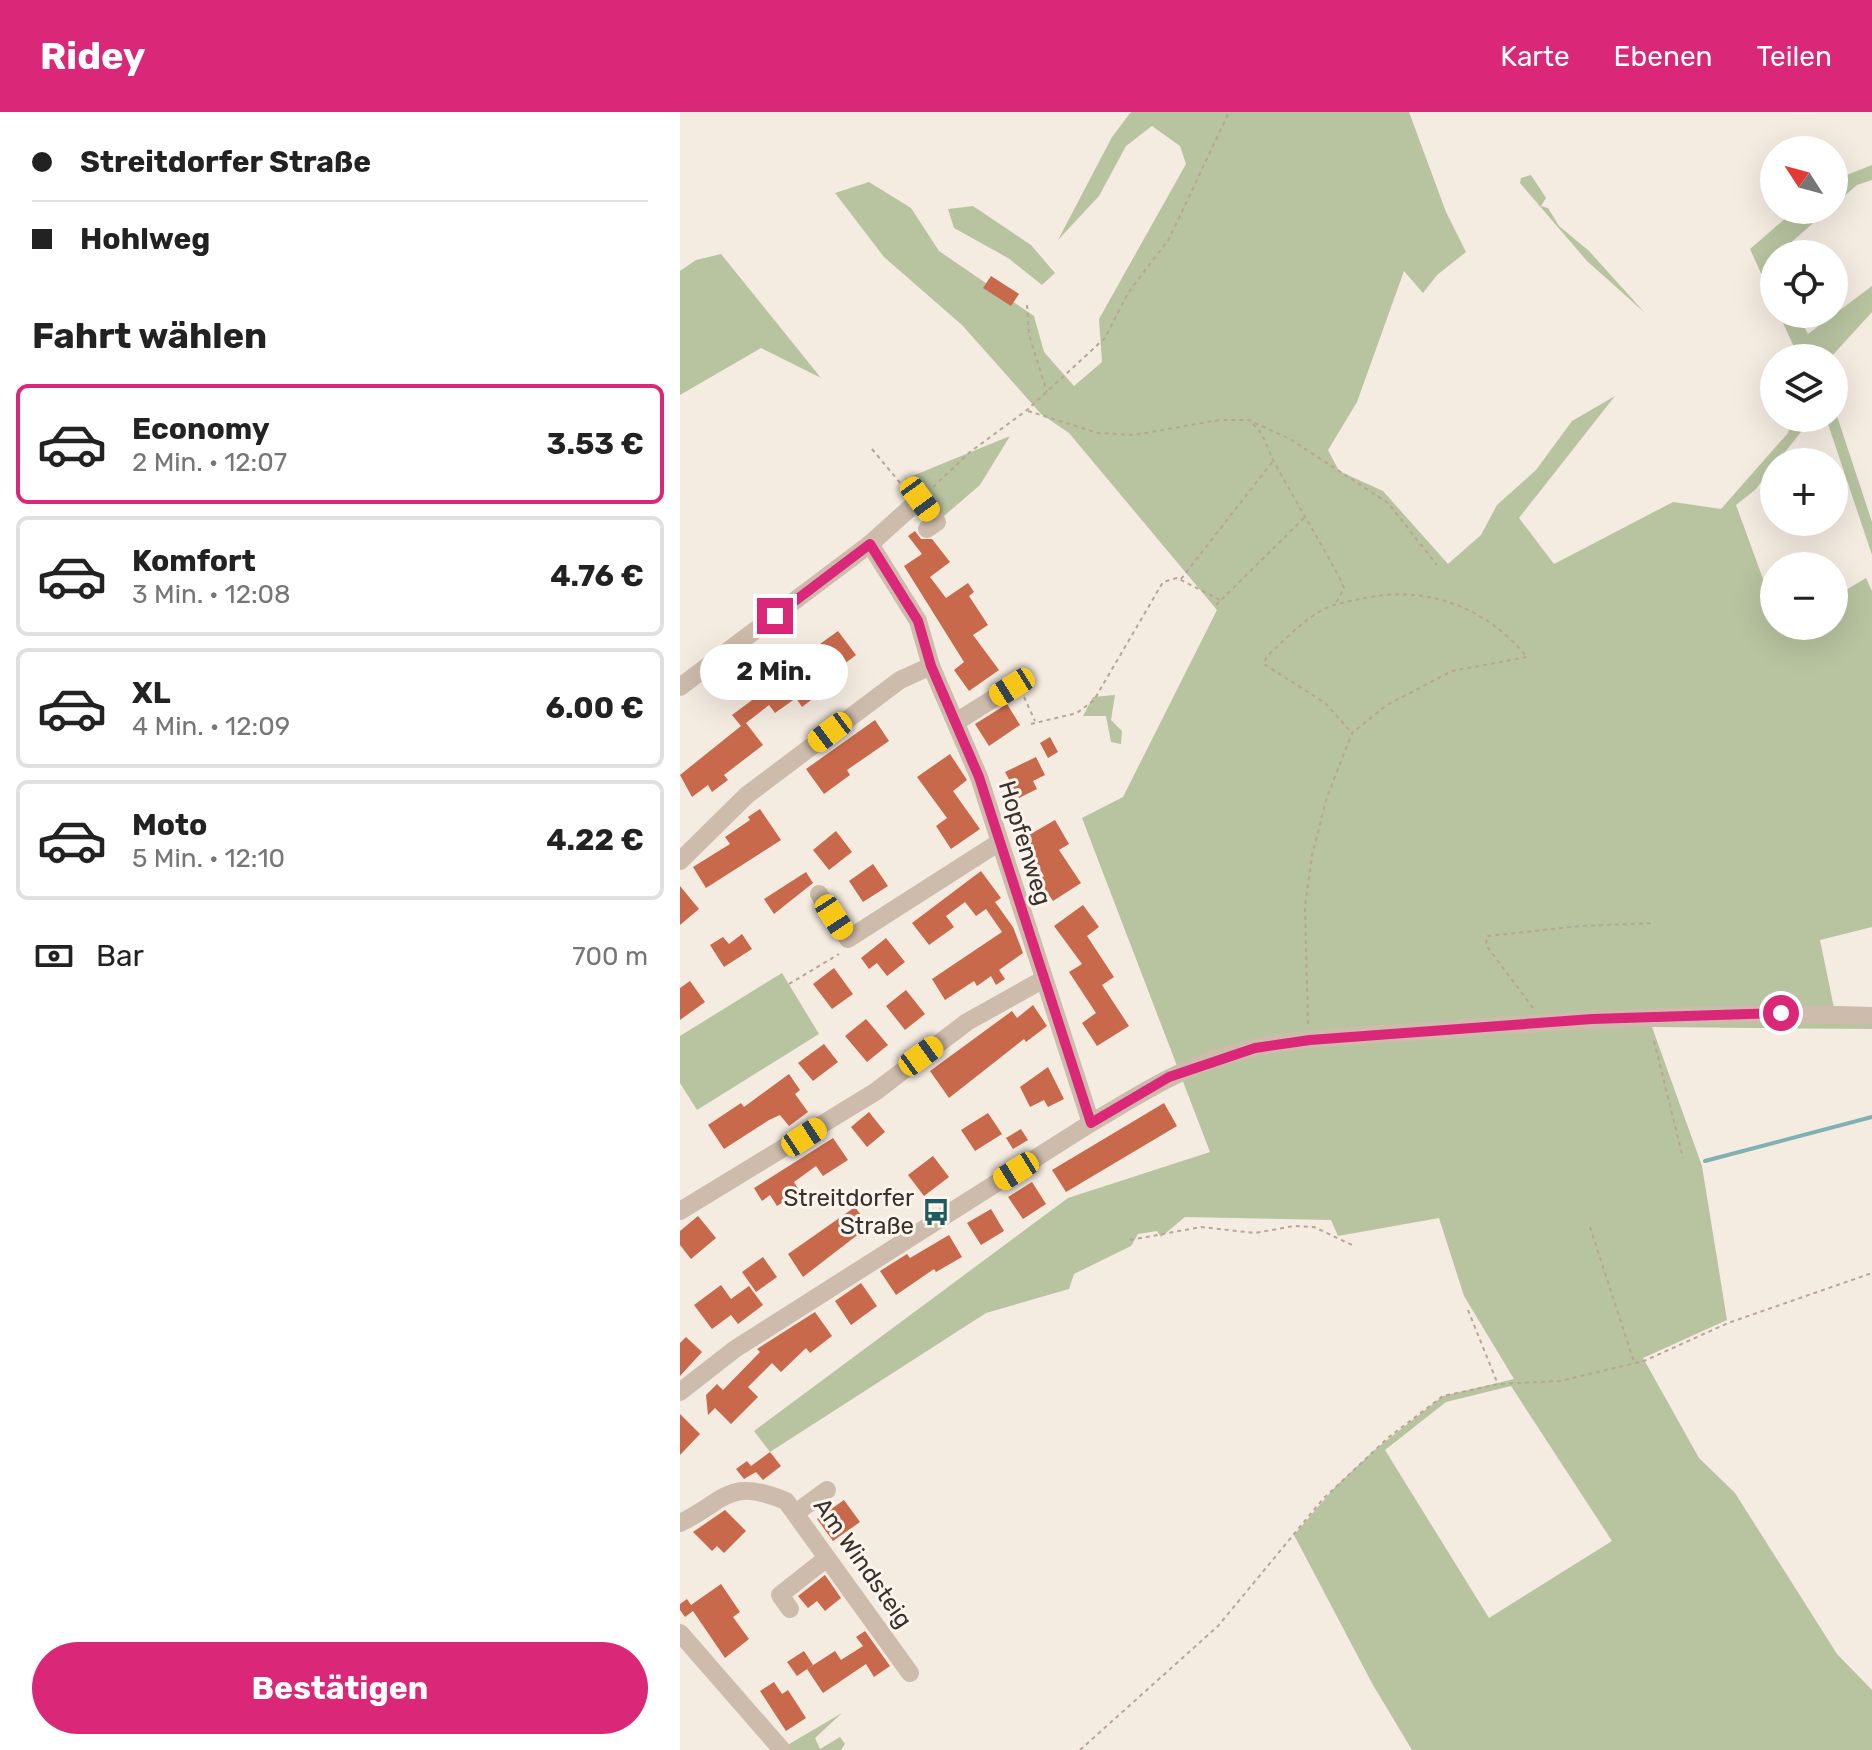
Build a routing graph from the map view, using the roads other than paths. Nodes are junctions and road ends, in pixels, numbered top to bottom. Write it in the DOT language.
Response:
graph roads {
  1 [pos="927,529"];
  2 [pos="870,544"];
  3 [pos="931,666"];
  4 [pos="680,687"];
  5 [pos="1012,687"];
  6 [pos="956,722"];
  7 [pos="998,843"];
  8 [pos="680,861"];
  9 [pos="819,894"];
  10 [pos="1044,979"];
  11 [pos="1872,1016"];
  12 [pos="1091,1123"];
  13 [pos="680,1211"];
  14 [pos="680,1392"];
  15 [pos="827,1490"];
  16 [pos="797,1512"];
  17 [pos="680,1523"];
  18 [pos="827,1558"];
  19 [pos="790,1609"];
  20 [pos="680,1633"];
  21 [pos="910,1673"];
  22 [pos="782,1750"];
  1 -- 2 [label="street"];
  2 -- 3 [label="street, Hopfenweg"];
  2 -- 4 [label="street"];
  3 -- 6 [label="street, Hopfenweg"];
  3 -- 8 [label="street"];
  5 -- 6 [label="street"];
  6 -- 7 [label="street, Hopfenweg"];
  7 -- 9 [label="street"];
  7 -- 10 [label="street, Hopfenweg"];
  10 -- 12 [label="street, Hopfenweg"];
  10 -- 13 [label="street"];
  11 -- 12 [label="street"];
  12 -- 14 [label="street"];
  15 -- 16 [label="street"];
  16 -- 17 [label="street, Am Windsteig"];
  16 -- 18 [label="street, Am Windsteig"];
  18 -- 19 [label="street"];
  18 -- 21 [label="street, Am Windsteig"];
  20 -- 22 [label="street"];
}
